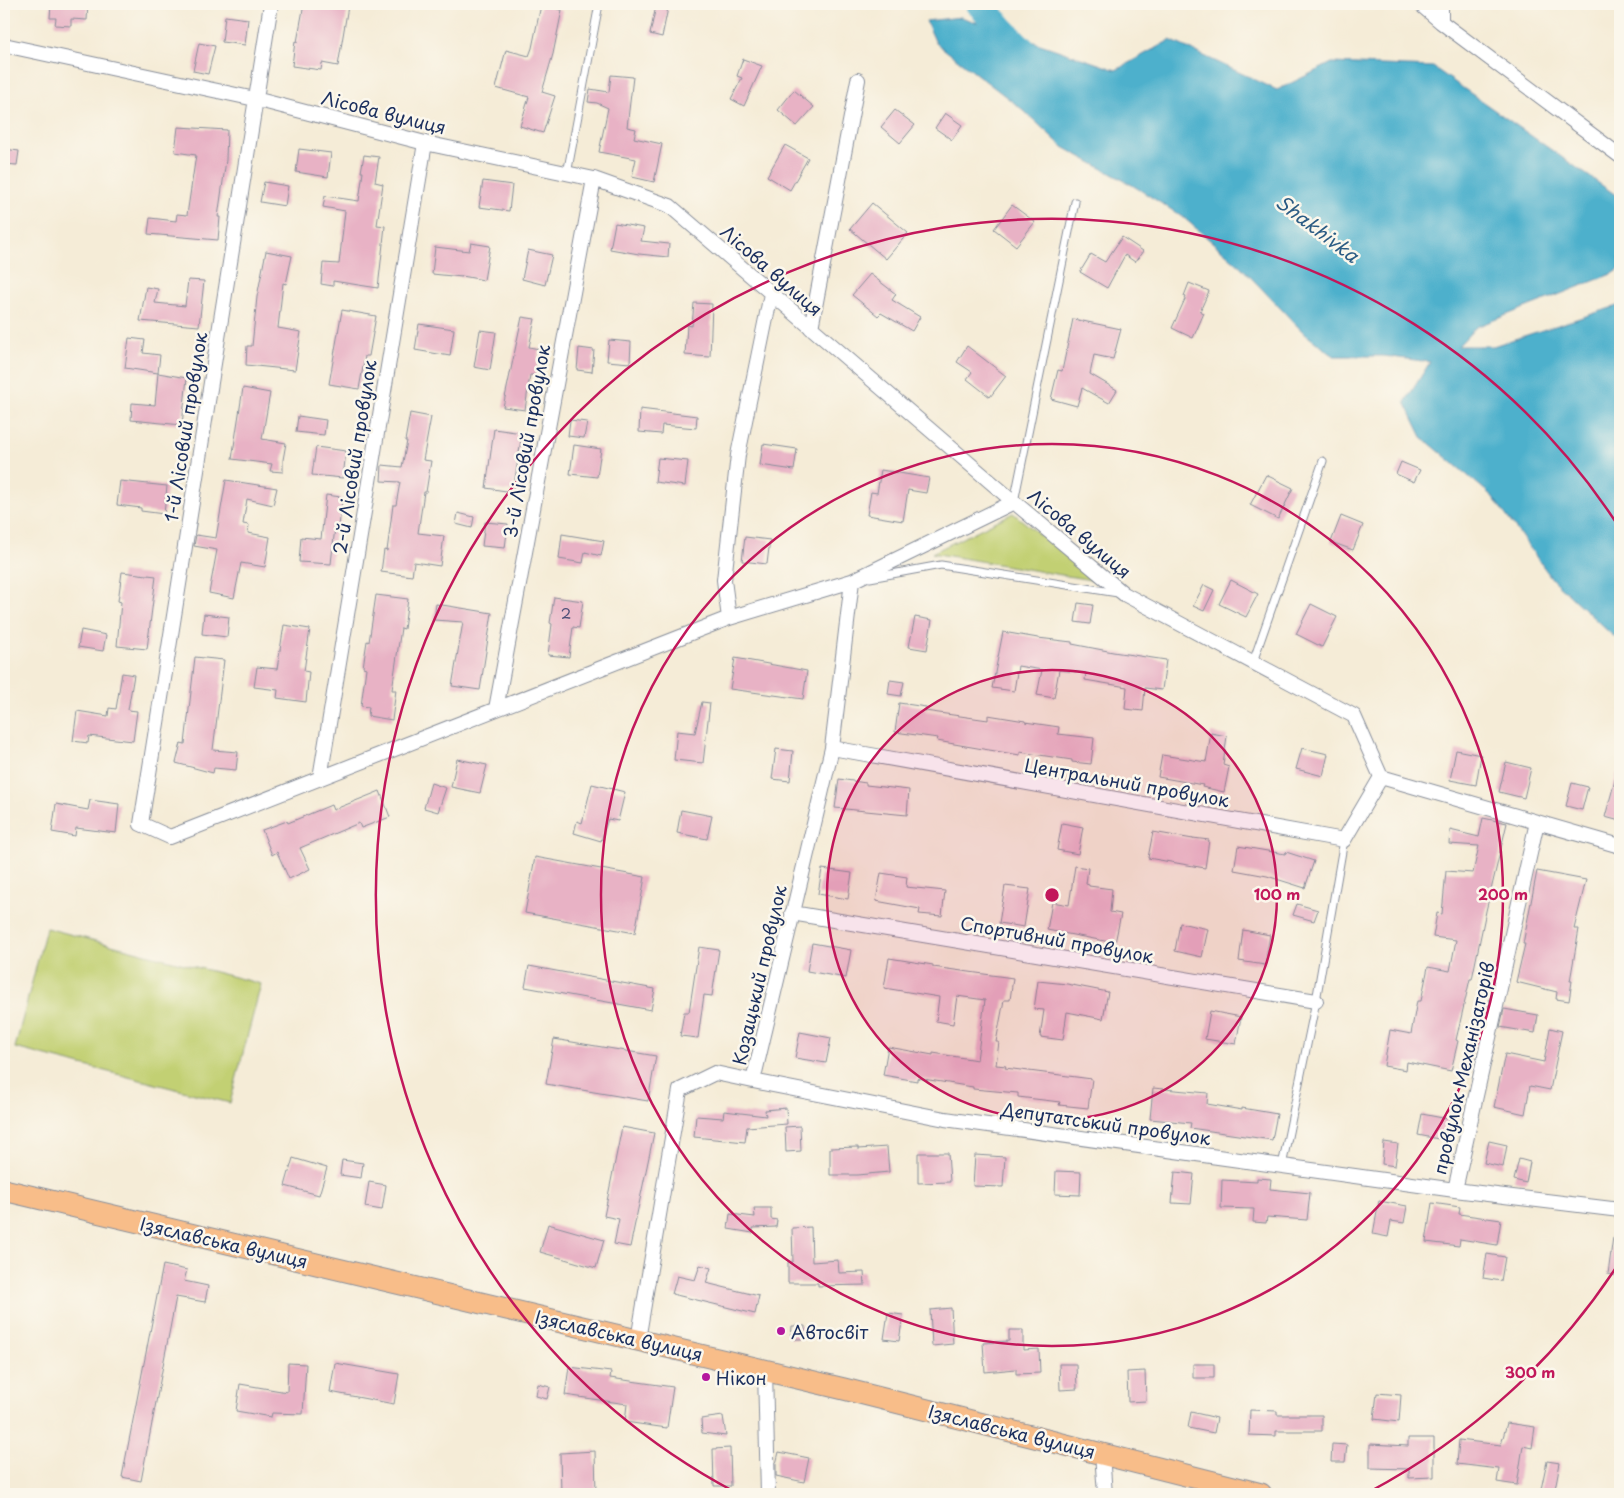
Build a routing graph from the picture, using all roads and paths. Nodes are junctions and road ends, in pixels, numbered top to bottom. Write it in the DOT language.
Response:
graph roads {
  1 [pos="271,4"];
  2 [pos="599,4"];
  3 [pos="1420,4"];
  4 [pos="1441,4"];
  5 [pos="1441,22"];
  6 [pos="4,45"];
  7 [pos="858,80"];
  8 [pos="255,99"];
  9 [pos="425,143"];
  10 [pos="1620,156"];
  11 [pos="567,174"];
  12 [pos="594,180"];
  13 [pos="1075,202"];
  14 [pos="771,294"];
  15 [pos="811,328"];
  16 [pos="1323,461"];
  17 [pos="1014,502"];
  18 [pos="852,581"];
  19 [pos="1124,594"];
  20 [pos="729,618"];
  21 [pos="1253,662"];
  22 [pos="496,709"];
  23 [pos="832,748"];
  24 [pos="1381,777"];
  25 [pos="320,778"];
  26 [pos="1537,822"];
  27 [pos="1344,840"];
  28 [pos="1620,846"];
  29 [pos="792,913"];
  30 [pos="1316,1001"];
  31 [pos="753,1081"];
  32 [pos="1282,1166"];
  33 [pos="4,1190"];
  34 [pos="1456,1190"];
  35 [pos="1620,1210"];
  36 [pos="638,1340"];
  37 [pos="765,1370"];
  38 [pos="1102,1454"];
  39 [pos="768,1494"];
  40 [pos="1105,1494"];
  41 [pos="1261,1494"];
  1 -- 8 [label="street, 1-й Лісовий провулок"];
  2 -- 11 [label="lane"];
  3 -- 5 [label="street"];
  4 -- 5 [label="street"];
  5 -- 10 [label="street"];
  6 -- 8 [label="street, Лісова вулиця"];
  7 -- 15 [label="street"];
  8 -- 9 [label="street, Лісова вулиця"];
  8 -- 25 [label="street, 1-й Лісовий провулок"];
  9 -- 11 [label="street, Лісова вулиця"];
  9 -- 25 [label="street, 2-й Лісовий провулок"];
  11 -- 12 [label="street, Лісова вулиця"];
  12 -- 14 [label="street, Лісова вулиця"];
  12 -- 22 [label="street, 3-й Лісовий провулок"];
  13 -- 17 [label="lane"];
  14 -- 15 [label="street, Лісова вулиця"];
  14 -- 20 [label="street"];
  15 -- 17 [label="street, Лісова вулиця"];
  16 -- 21 [label="lane"];
  17 -- 18 [label="street"];
  17 -- 19 [label="street, Лісова вулиця"];
  18 -- 19 [label="lane"];
  18 -- 20 [label="street"];
  18 -- 23 [label="street, Козацький провулок"];
  19 -- 21 [label="street, Лісова вулиця"];
  20 -- 22 [label="street"];
  21 -- 24 [label="street, Лісова вулиця"];
  22 -- 25 [label="street"];
  23 -- 27 [label="street, Центральний провулок"];
  23 -- 29 [label="street, Козацький провулок"];
  24 -- 26 [label="street"];
  24 -- 27 [label="street"];
  26 -- 28 [label="street"];
  26 -- 34 [label="street, провулок Механізаторів"];
  27 -- 30 [label="lane"];
  29 -- 30 [label="street, Спортивний провулок"];
  29 -- 31 [label="street, Козацький провулок"];
  30 -- 32 [label="lane"];
  31 -- 32 [label="street, Депутатський провулок"];
  31 -- 36 [label="street, Козацький провулок"];
  32 -- 34 [label="street, Депутатський провулок"];
  33 -- 36 [label="main road, Ізяславська вулиця"];
  34 -- 35 [label="street, провулок Механізаторів"];
  36 -- 37 [label="main road, Ізяславська вулиця"];
  37 -- 38 [label="main road, Ізяславська вулиця"];
  37 -- 39 [label="street"];
  38 -- 40 [label="street"];
  38 -- 41 [label="main road, Ізяславська вулиця"];
}
